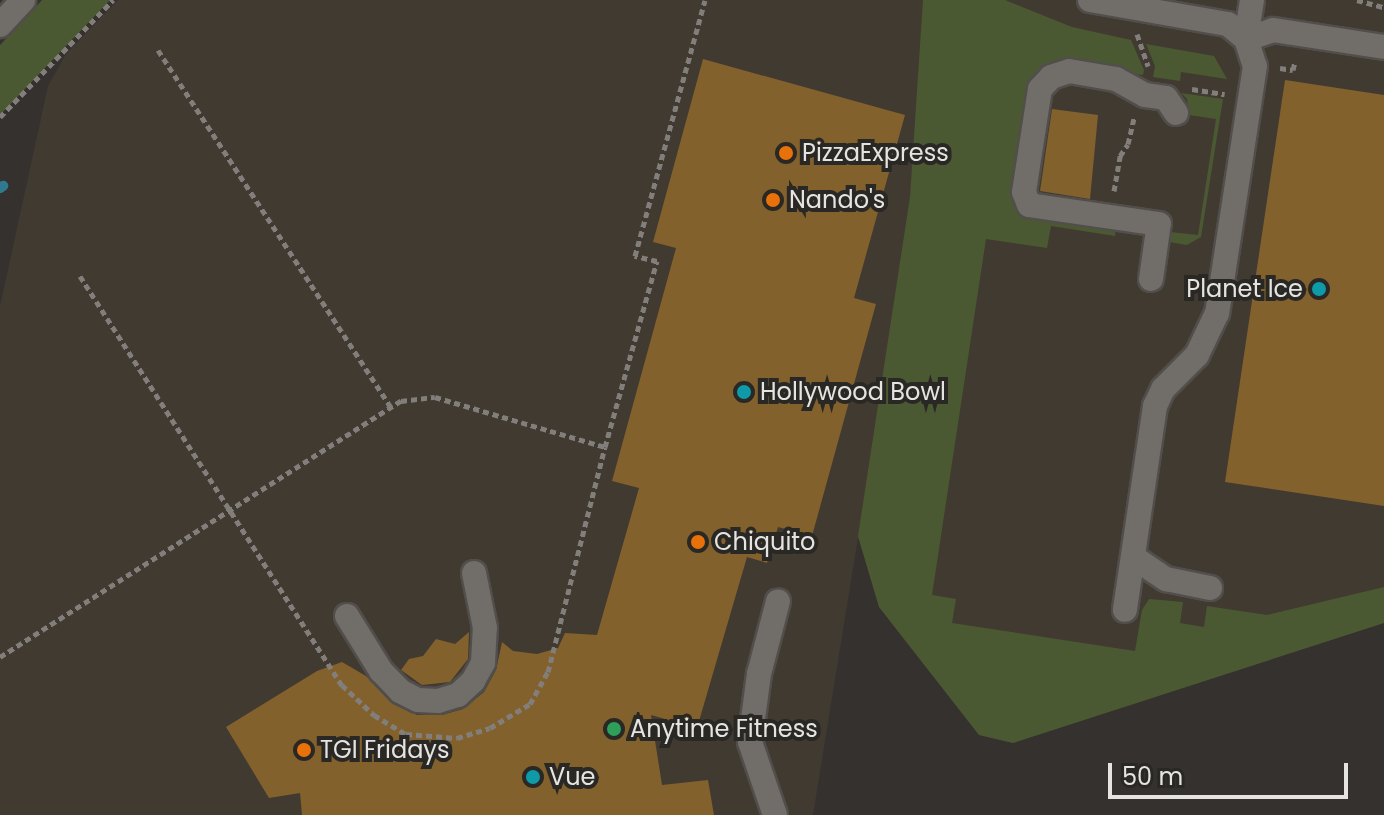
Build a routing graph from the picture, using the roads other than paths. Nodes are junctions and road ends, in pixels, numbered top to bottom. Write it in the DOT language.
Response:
graph roads {
  1 [pos="23,0"];
  2 [pos="1090,0"];
  3 [pos="1252,0"];
  4 [pos="0,25"];
  5 [pos="1246,39"];
  6 [pos="1384,47"];
  7 [pos="1176,113"];
  8 [pos="1151,279"];
  9 [pos="1133,557"];
  10 [pos="474,573"];
  11 [pos="1210,588"];
  12 [pos="778,601"];
  13 [pos="1125,610"];
  14 [pos="347,616"];
  15 [pos="775,815"];
  1 -- 4 [label="street"];
  2 -- 5 [label="street"];
  3 -- 5 [label="street"];
  5 -- 6 [label="street"];
  5 -- 9 [label="street"];
  7 -- 8 [label="street"];
  9 -- 11 [label="street"];
  9 -- 13 [label="street"];
  10 -- 14 [label="street"];
  12 -- 15 [label="street"];
}
